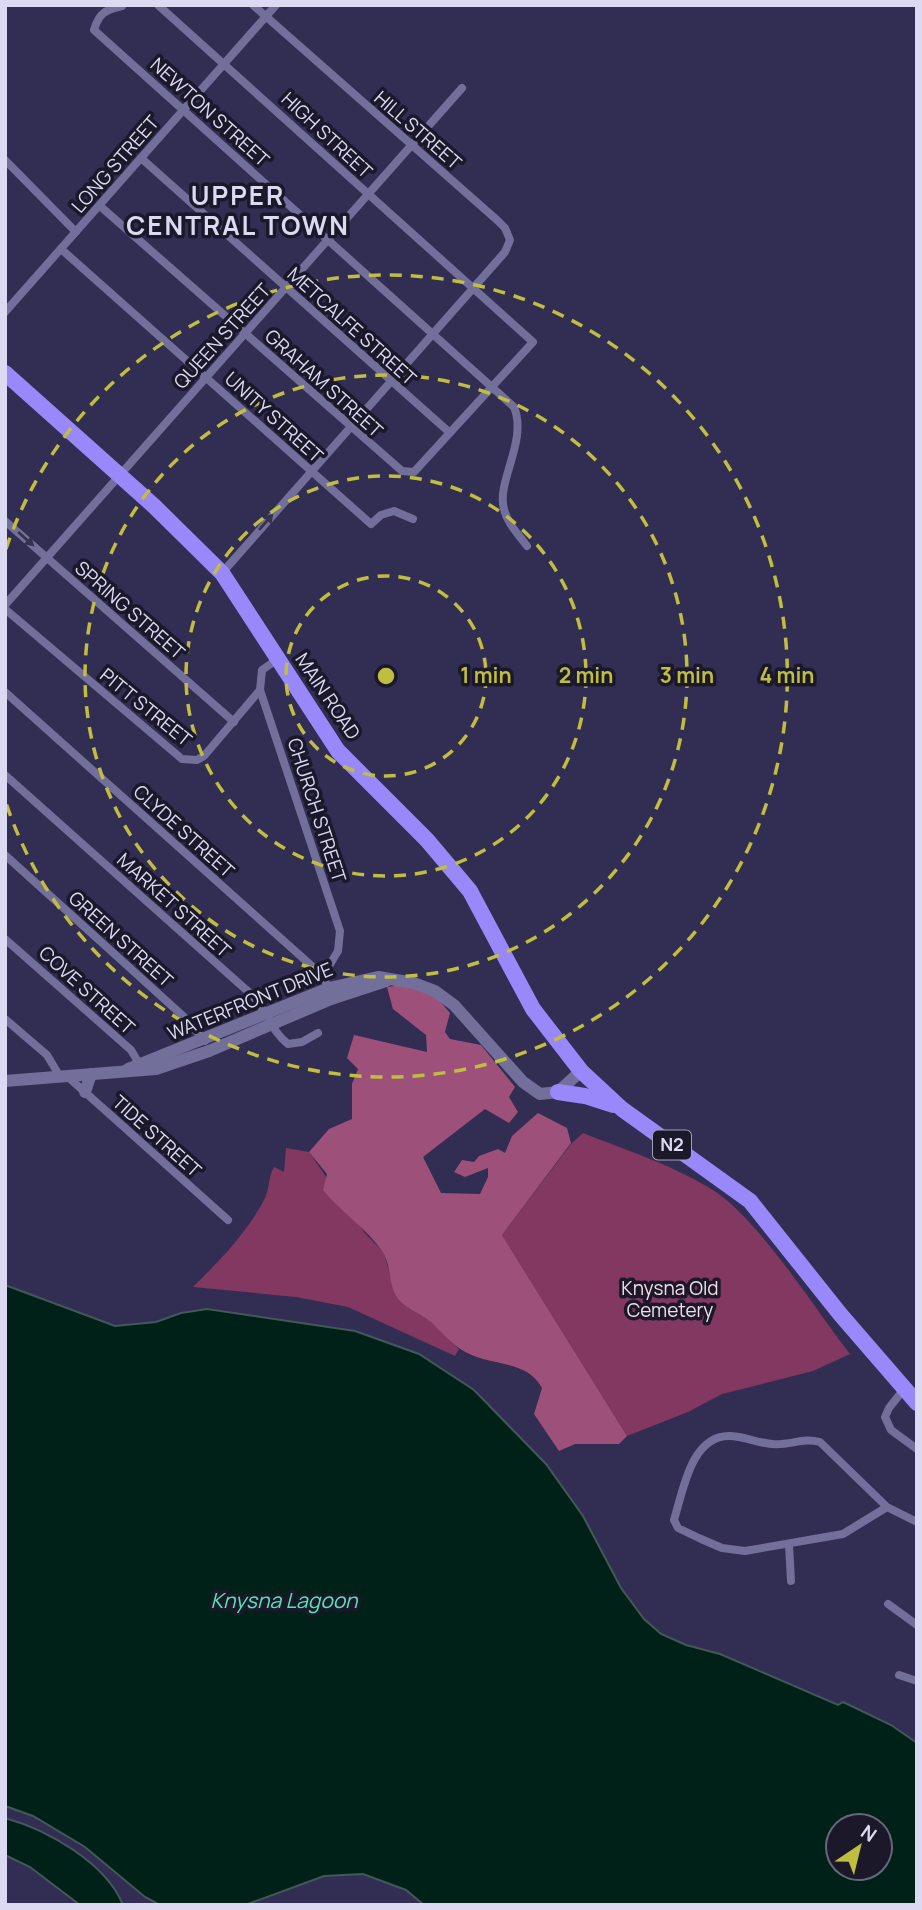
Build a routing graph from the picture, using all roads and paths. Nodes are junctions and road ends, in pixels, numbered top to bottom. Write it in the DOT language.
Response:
graph roads {
  1 [pos="158,5"];
  2 [pos="253,5"];
  3 [pos="276,5"];
  4 [pos="122,6"];
  5 [pos="266,18"];
  6 [pos="224,65"];
  7 [pos="462,88"];
  8 [pos="183,110"];
  9 [pos="411,145"];
  10 [pos="141,158"];
  11 [pos="5,160"];
  12 [pos="369,195"];
  13 [pos="100,206"];
  14 [pos="76,232"];
  15 [pos="329,239"];
  16 [pos="61,249"];
  17 [pos="286,288"];
  18 [pos="473,290"];
  19 [pos="5,312"];
  20 [pos="244,333"];
  21 [pos="433,337"];
  22 [pos="5,373"];
  23 [pos="206,376"];
  24 [pos="392,383"];
  25 [pos="491,387"];
  26 [pos="351,428"];
  27 [pos="449,432"];
  28 [pos="310,471"];
  29 [pos="119,474"];
  30 [pos="414,519"];
  31 [pos="5,521"];
  32 [pos="527,546"];
  33 [pos="46,558"];
  34 [pos="222,573"];
  35 [pos="5,607"];
  36 [pos="278,659"];
  37 [pos="260,690"];
  38 [pos="5,692"];
  39 [pos="234,722"];
  40 [pos="5,775"];
  41 [pos="5,855"];
  42 [pos="5,939"];
  43 [pos="328,988"];
  44 [pos="5,1019"];
  45 [pos="270,1019"];
  46 [pos="318,1033"];
  47 [pos="207,1045"];
  48 [pos="136,1067"];
  49 [pos="581,1072"];
  50 [pos="91,1073"];
  51 [pos="62,1075"];
  52 [pos="5,1081"];
  53 [pos="558,1091"];
  54 [pos="86,1092"];
  55 [pos="622,1109"];
  56 [pos="228,1220"];
  57 [pos="904,1390"];
  58 [pos="917,1403"];
  59 [pos="917,1449"];
  60 [pos="887,1507"];
  61 [pos="917,1522"];
  62 [pos="789,1545"];
  63 [pos="791,1581"];
  64 [pos="888,1604"];
  65 [pos="917,1625"];
  66 [pos="899,1675"];
  67 [pos="917,1681"];
  1 -- 6 [label="street, HIGH STREET"];
  2 -- 5 [label="street, HILL STREET"];
  3 -- 5 [label="street, LONG STREET"];
  4 -- 8 [label="street, NEWTON STREET"];
  5 -- 6 [label="street, LONG STREET"];
  5 -- 9 [label="street, HILL STREET"];
  6 -- 8 [label="street, LONG STREET"];
  6 -- 12 [label="street, HIGH STREET"];
  7 -- 9 [label="street, QUEEN STREET"];
  8 -- 10 [label="street, LONG STREET"];
  8 -- 15 [label="street, NEWTON STREET"];
  9 -- 12 [label="street, QUEEN STREET"];
  9 -- 18 [label="street, HILL STREET"];
  10 -- 13 [label="street, LONG STREET"];
  10 -- 17 [label="street, METCALFE STREET"];
  11 -- 14 [label="street"];
  12 -- 15 [label="street, QUEEN STREET"];
  12 -- 18 [label="street, HIGH STREET"];
  13 -- 14 [label="street, LONG STREET"];
  13 -- 20 [label="street, GRAHAM STREET"];
  14 -- 16 [label="street, LONG STREET"];
  15 -- 17 [label="street, QUEEN STREET"];
  15 -- 21 [label="street, NEWTON STREET"];
  16 -- 19 [label="street, LONG STREET"];
  16 -- 23 [label="street, UNITY STREET"];
  17 -- 20 [label="street, QUEEN STREET"];
  17 -- 24 [label="street, METCALFE STREET"];
  18 -- 21 [label="street"];
  18 -- 25 [label="street, HIGH STREET"];
  20 -- 23 [label="street, QUEEN STREET"];
  20 -- 26 [label="street, GRAHAM STREET"];
  21 -- 24 [label="street"];
  21 -- 25 [label="street, NEWTON STREET"];
  22 -- 29 [label="highway, MAIN ROAD / N2"];
  23 -- 28 [label="street, UNITY STREET"];
  23 -- 29 [label="street, QUEEN STREET"];
  24 -- 26 [label="street"];
  24 -- 27 [label="street, METCALFE STREET"];
  25 -- 27 [label="street"];
  25 -- 32 [label="street, NEWTON STREET"];
  26 -- 27 [label="street, GRAHAM STREET"];
  26 -- 28 [label="street"];
  28 -- 30 [label="street, UNITY STREET"];
  34 -- 28 [label="street, one-way"];
  29 -- 33 [label="street, QUEEN STREET"];
  29 -- 34 [label="highway, MAIN ROAD / N2"];
  31 -- 33 [label="street, SPRING STREET, one-way"];
  33 -- 35 [label="street, QUEEN STREET"];
  33 -- 39 [label="street, SPRING STREET"];
  34 -- 36 [label="highway, MAIN ROAD / N2"];
  35 -- 39 [label="street, PITT STREET"];
  36 -- 37 [label="street"];
  36 -- 49 [label="highway, MAIN ROAD / N2"];
  37 -- 39 [label="street, PITT STREET"];
  37 -- 43 [label="street, CHURCH STREET"];
  38 -- 43 [label="street, CLYDE STREET"];
  40 -- 45 [label="street, MARKET STREET"];
  41 -- 47 [label="street, GREEN STREET"];
  42 -- 48 [label="street, COVE STREET"];
  43 -- 45 [label="street, WATERFRONT DRIVE"];
  43 -- 53 [label="street, WATERFRONT DRIVE"];
  44 -- 51 [label="street, TIDE STREET"];
  45 -- 46 [label="street, MARKET STREET"];
  45 -- 47 [label="street, WATERFRONT DRIVE"];
  47 -- 48 [label="street, WATERFRONT DRIVE"];
  48 -- 50 [label="street, WATERFRONT DRIVE"];
  49 -- 53 [label="street"];
  49 -- 55 [label="highway, N2"];
  50 -- 51 [label="street, WATERFRONT DRIVE"];
  50 -- 54 [label="street"];
  51 -- 52 [label="street, WATERFRONT DRIVE"];
  51 -- 54 [label="street, TIDE STREET"];
  53 -- 55 [label="highway"];
  54 -- 56 [label="street, TIDE STREET"];
  55 -- 57 [label="highway, N2"];
  57 -- 58 [label="highway, N2"];
  57 -- 59 [label="street"];
  60 -- 61 [label="street"];
  60 -- 62 [label="street"];
  60 -- 62 [label="street"];
  62 -- 63 [label="street"];
  64 -- 65 [label="street"];
  66 -- 67 [label="street"];
}
